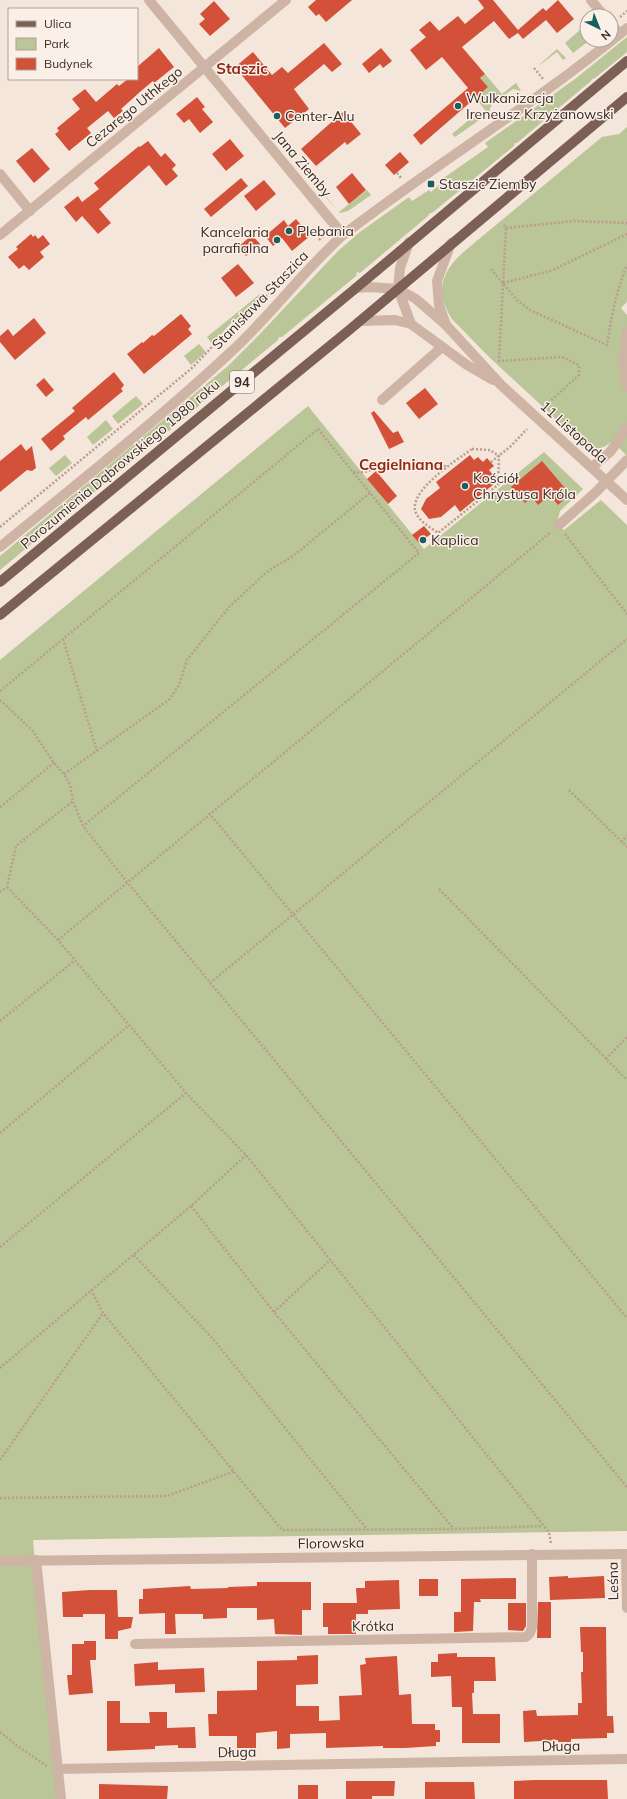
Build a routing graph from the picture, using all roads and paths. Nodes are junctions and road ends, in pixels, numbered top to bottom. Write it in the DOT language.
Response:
graph roads {
  1 [pos="149,0"];
  2 [pos="286,0"];
  3 [pos="591,0"];
  4 [pos="598,8"];
  5 [pos="627,11"];
  6 [pos="619,17"];
  7 [pos="623,31"];
  8 [pos="627,61"];
  9 [pos="205,68"];
  10 [pos="534,68"];
  11 [pos="543,79"];
  12 [pos="627,97"];
  13 [pos="397,173"];
  14 [pos="0,174"];
  15 [pos="401,178"];
  16 [pos="30,211"];
  17 [pos="627,223"];
  18 [pos="627,234"];
  19 [pos="0,235"];
  20 [pos="344,235"];
  21 [pos="409,242"];
  22 [pos="451,243"];
  23 [pos="627,265"];
  24 [pos="491,269"];
  25 [pos="503,282"];
  26 [pos="356,288"];
  27 [pos="398,289"];
  28 [pos="260,303"];
  29 [pos="361,321"];
  30 [pos="411,324"];
  31 [pos="446,325"];
  32 [pos="627,332"];
  33 [pos="442,346"];
  34 [pos="501,385"];
  35 [pos="627,387"];
  36 [pos="382,400"];
  37 [pos="546,405"];
  38 [pos="627,428"];
  39 [pos="526,429"];
  40 [pos="499,456"];
  41 [pos="627,460"];
  42 [pos="491,462"];
  43 [pos="446,468"];
  44 [pos="592,468"];
  45 [pos="353,472"];
  46 [pos="607,482"];
  47 [pos="370,493"];
  48 [pos="627,500"];
  49 [pos="559,525"];
  50 [pos="0,527"];
  51 [pos="0,547"];
  52 [pos="0,582"];
  53 [pos="627,614"];
  54 [pos="0,615"];
  55 [pos="63,639"];
  56 [pos="627,639"];
  57 [pos="0,691"];
  58 [pos="0,700"];
  59 [pos="97,751"];
  60 [pos="54,762"];
  61 [pos="64,774"];
  62 [pos="569,790"];
  63 [pos="73,801"];
  64 [pos="0,807"];
  65 [pos="209,813"];
  66 [pos="83,826"];
  67 [pos="627,836"];
  68 [pos="622,842"];
  69 [pos="627,847"];
  70 [pos="127,882"];
  71 [pos="7,887"];
  72 [pos="439,890"];
  73 [pos="0,892"];
  74 [pos="294,915"];
  75 [pos="58,940"];
  76 [pos="74,961"];
  77 [pos="210,983"];
  78 [pos="0,1021"];
  79 [pos="128,1026"];
  80 [pos="627,1037"];
  81 [pos="606,1059"];
  82 [pos="627,1080"];
  83 [pos="186,1093"];
  84 [pos="0,1133"];
  85 [pos="246,1155"];
  86 [pos="191,1206"];
  87 [pos="0,1247"];
  88 [pos="134,1255"];
  89 [pos="330,1260"];
  90 [pos="91,1290"];
  91 [pos="274,1312"];
  92 [pos="102,1313"];
  93 [pos="627,1318"];
  94 [pos="0,1368"];
  95 [pos="0,1460"];
  96 [pos="235,1471"];
  97 [pos="627,1487"];
  98 [pos="0,1498"];
  99 [pos="544,1526"];
  100 [pos="366,1529"];
  101 [pos="454,1529"];
  102 [pos="532,1554"];
  103 [pos="552,1554"];
  104 [pos="627,1554"];
  105 [pos="36,1560"];
  106 [pos="0,1561"];
  107 [pos="627,1608"];
  108 [pos="135,1644"];
  109 [pos="0,1732"];
  110 [pos="627,1759"];
  111 [pos="57,1769"];
  112 [pos="61,1799"];
  1 -- 9 [label="street, Jana Ziemby"];
  2 -- 9 [label="street, Cezarego Uthkego"];
  3 -- 4 [label="street"];
  5 -- 6 [label="path"];
  7 -- 20 [label="street, Stanisława Staszica"];
  8 -- 21 [label="main road, Porozumienia Dąbrowskiego 1980 roku / 94"];
  9 -- 16 [label="street, Cezarego Uthkego"];
  9 -- 20 [label="street, Jana Ziemby"];
  10 -- 11 [label="path"];
  12 -- 22 [label="main road, 94"];
  13 -- 15 [label="path"];
  14 -- 16 [label="street"];
  16 -- 19 [label="street, Cezarego Uthkego"];
  17 -- 25 [label="path"];
  18 -- 25 [label="path"];
  20 -- 51 [label="street, Stanisława Staszica"];
  21 -- 26 [label="main road, Porozumienia Dąbrowskiego 1980 roku / 94"];
  21 -- 27 [label="street"];
  22 -- 27 [label="main road, 94"];
  22 -- 31 [label="street"];
  23 -- 25 [label="path"];
  24 -- 25 [label="path"];
  25 -- 37 [label="path"];
  26 -- 27 [label="street"];
  26 -- 52 [label="main road, Porozumienia Dąbrowskiego 1980 roku / 94"];
  27 -- 29 [label="main road, 94"];
  27 -- 30 [label="street"];
  27 -- 31 [label="street, 11 Listopada"];
  28 -- 50 [label="path"];
  29 -- 30 [label="street"];
  29 -- 54 [label="main road, 94"];
  30 -- 33 [label="street, 11 Listopada"];
  31 -- 34 [label="street, 11 Listopada"];
  32 -- 35 [label="street"];
  33 -- 34 [label="street, 11 Listopada"];
  33 -- 36 [label="street"];
  34 -- 44 [label="street, 11 Listopada"];
  38 -- 44 [label="street"];
  39 -- 40 [label="path"];
  40 -- 42 [label="path"];
  40 -- 43 [label="path"];
  40 -- 43 [label="path"];
  41 -- 46 [label="street"];
  43 -- 45 [label="path"];
  44 -- 46 [label="street, 11 Listopada"];
  45 -- 47 [label="path"];
  45 -- 55 [label="path"];
  46 -- 48 [label="street, 11 Listopada"];
  46 -- 49 [label="street"];
  47 -- 59 [label="path"];
  47 -- 66 [label="path"];
  49 -- 53 [label="path"];
  49 -- 65 [label="path"];
  55 -- 57 [label="path"];
  55 -- 59 [label="path"];
  56 -- 74 [label="path"];
  58 -- 60 [label="path"];
  59 -- 61 [label="path"];
  60 -- 61 [label="path"];
  60 -- 64 [label="path"];
  61 -- 63 [label="path"];
  62 -- 68 [label="path"];
  63 -- 66 [label="path"];
  63 -- 71 [label="path"];
  65 -- 70 [label="path"];
  65 -- 74 [label="path"];
  66 -- 70 [label="path"];
  67 -- 68 [label="path"];
  68 -- 69 [label="path"];
  70 -- 75 [label="path"];
  70 -- 77 [label="path"];
  71 -- 73 [label="path"];
  71 -- 75 [label="path"];
  72 -- 81 [label="path"];
  74 -- 77 [label="path"];
  74 -- 93 [label="path"];
  75 -- 76 [label="path"];
  76 -- 78 [label="path"];
  76 -- 79 [label="path"];
  77 -- 97 [label="path"];
  79 -- 83 [label="path"];
  79 -- 84 [label="path"];
  80 -- 81 [label="path"];
  81 -- 82 [label="path"];
  83 -- 85 [label="path"];
  83 -- 87 [label="path"];
  85 -- 86 [label="path"];
  85 -- 89 [label="path"];
  86 -- 88 [label="path"];
  86 -- 91 [label="path"];
  88 -- 90 [label="path"];
  88 -- 100 [label="path"];
  89 -- 91 [label="path"];
  89 -- 99 [label="path"];
  90 -- 92 [label="path"];
  90 -- 94 [label="path"];
  91 -- 101 [label="path"];
  92 -- 95 [label="path"];
  92 -- 96 [label="path"];
  96 -- 98 [label="path"];
  96 -- 100 [label="path"];
  99 -- 101 [label="path"];
  99 -- 103 [label="path"];
  100 -- 101 [label="path"];
  102 -- 103 [label="street, Florowska"];
  102 -- 105 [label="street, Florowska"];
  102 -- 108 [label="street, Krótka"];
  103 -- 104 [label="street, Florowska"];
  104 -- 107 [label="street, Leśna"];
  105 -- 106 [label="street, Florowska"];
  105 -- 111 [label="street"];
  109 -- 111 [label="path"];
  110 -- 111 [label="street, Długa"];
  111 -- 112 [label="street"];
}
